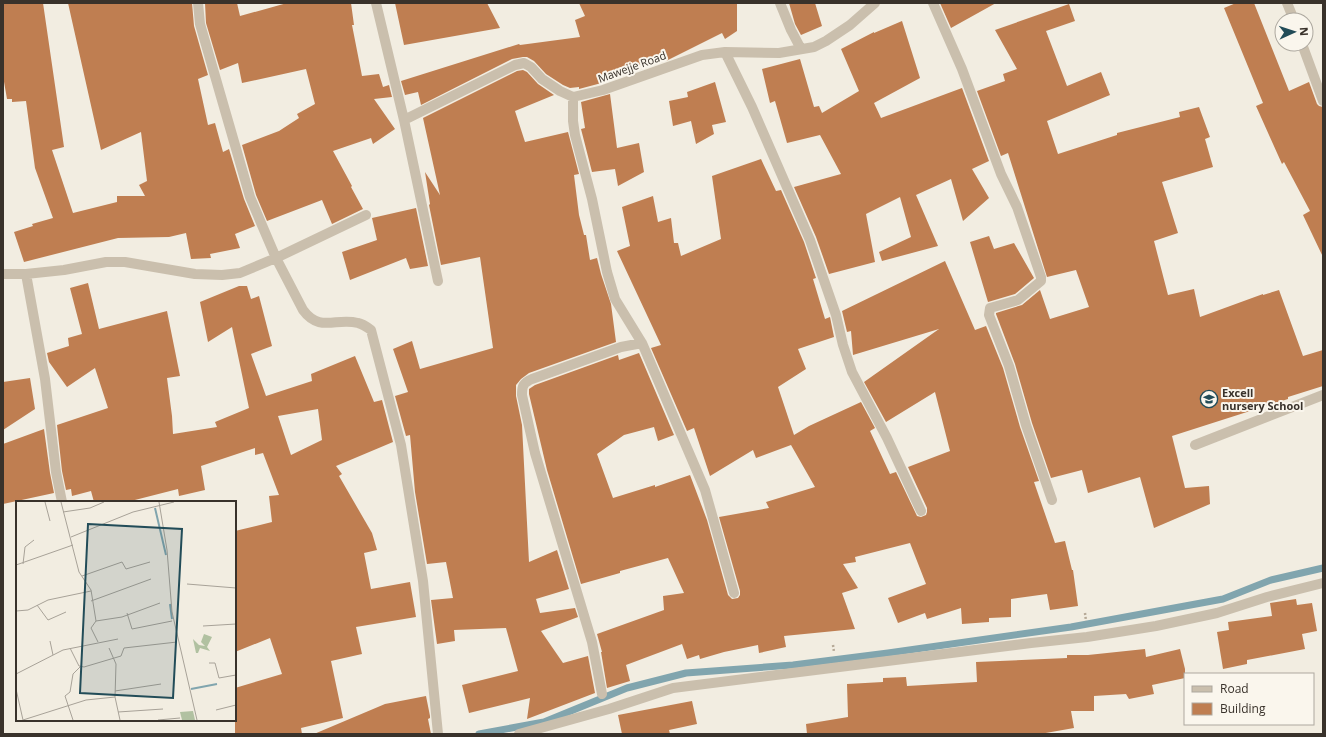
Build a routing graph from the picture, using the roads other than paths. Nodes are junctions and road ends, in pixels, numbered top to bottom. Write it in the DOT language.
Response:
graph roads {
  1 [pos="198,3"];
  2 [pos="376,3"];
  3 [pos="780,3"];
  4 [pos="875,3"];
  5 [pos="933,3"];
  6 [pos="802,49"];
  7 [pos="725,52"];
  8 [pos="1305,52"];
  9 [pos="573,97"];
  10 [pos="1323,101"];
  11 [pos="404,120"];
  12 [pos="366,215"];
  13 [pos="276,258"];
  14 [pos="3,274"];
  15 [pos="26,274"];
  16 [pos="438,281"];
  17 [pos="642,343"];
  18 [pos="1323,395"];
  19 [pos="1195,445"];
  20 [pos="1052,500"];
  21 [pos="62,501"];
  22 [pos="921,511"];
  23 [pos="1323,583"];
  24 [pos="734,593"];
  25 [pos="602,694"];
  26 [pos="438,734"];
  27 [pos="519,734"];
  1 -- 13 [label="street"];
  2 -- 11 [label="street"];
  3 -- 6 [label="street"];
  4 -- 6 [label="street, Mawejje Road"];
  5 -- 20 [label="street"];
  6 -- 7 [label="street, Mawejje Road"];
  7 -- 9 [label="street, Mawejje Road"];
  7 -- 22 [label="street"];
  8 -- 10 [label="street"];
  9 -- 11 [label="street"];
  9 -- 17 [label="street"];
  11 -- 16 [label="street"];
  12 -- 13 [label="street"];
  13 -- 15 [label="street"];
  13 -- 26 [label="street"];
  14 -- 15 [label="street"];
  15 -- 21 [label="street"];
  17 -- 24 [label="street"];
  17 -- 25 [label="street"];
  18 -- 19 [label="street"];
  23 -- 27 [label="street"];
}
